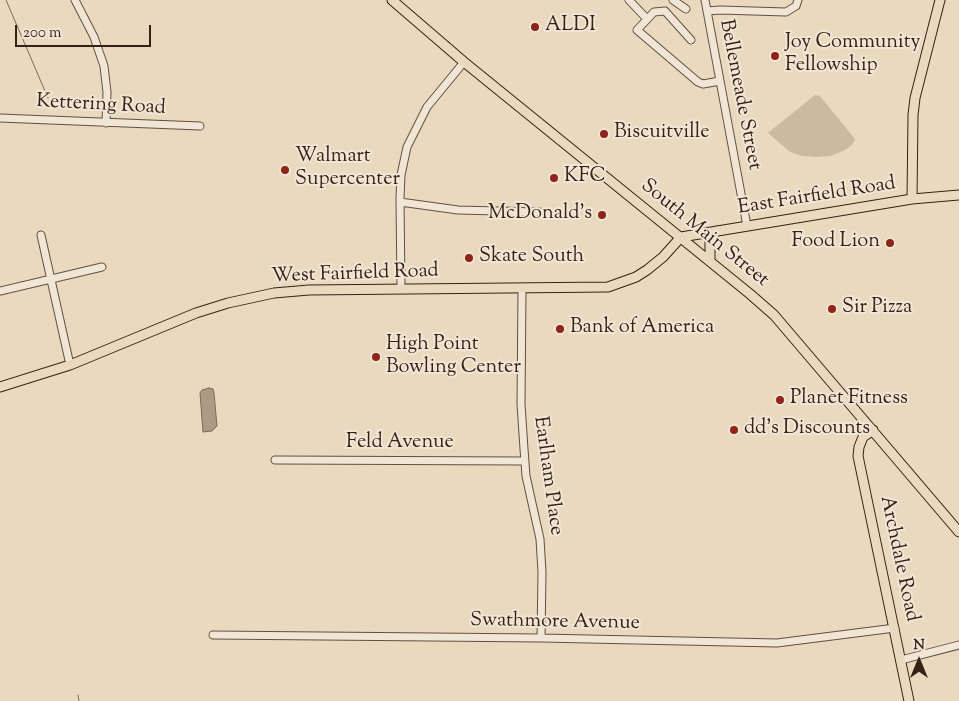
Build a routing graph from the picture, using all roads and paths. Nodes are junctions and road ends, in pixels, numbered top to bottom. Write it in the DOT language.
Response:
graph roads {
  1 [pos="75,0"];
  2 [pos="392,0"];
  3 [pos="629,0"];
  4 [pos="673,0"];
  5 [pos="705,0"];
  6 [pos="798,0"];
  7 [pos="940,0"];
  8 [pos="686,9"];
  9 [pos="707,11"];
  10 [pos="647,19"];
  11 [pos="692,40"];
  12 [pos="464,62"];
  13 [pos="720,81"];
  14 [pos="0,118"];
  15 [pos="106,123"];
  16 [pos="200,126"];
  17 [pos="959,194"];
  18 [pos="912,200"];
  19 [pos="400,202"];
  20 [pos="540,212"];
  21 [pos="747,226"];
  22 [pos="716,231"];
  23 [pos="41,235"];
  24 [pos="681,237"];
  25 [pos="710,261"];
  26 [pos="102,266"];
  27 [pos="51,279"];
  28 [pos="400,289"];
  29 [pos="522,289"];
  30 [pos="0,290"];
  31 [pos="70,366"];
  32 [pos="0,387"];
  33 [pos="873,430"];
  34 [pos="275,460"];
  35 [pos="525,461"];
  36 [pos="959,532"];
  37 [pos="895,628"];
  38 [pos="213,635"];
  39 [pos="541,638"];
  40 [pos="959,644"];
  41 [pos="901,660"];
  42 [pos="909,701"];
  1 -- 15 [label="street"];
  2 -- 12 [label="main road, South Main Street"];
  3 -- 10 [label="street"];
  4 -- 8 [label="street"];
  5 -- 9 [label="street, Bellemeade Street"];
  6 -- 9 [label="street"];
  7 -- 18 [label="main road"];
  9 -- 13 [label="street, Bellemeade Street"];
  10 -- 11 [label="street"];
  10 -- 13 [label="street"];
  12 -- 19 [label="street"];
  12 -- 24 [label="main road, South Main Street"];
  13 -- 21 [label="street, Bellemeade Street"];
  14 -- 15 [label="street, Kettering Road"];
  15 -- 16 [label="street, Kettering Road"];
  17 -- 18 [label="main road, East Fairfield Road"];
  18 -- 21 [label="main road, East Fairfield Road"];
  19 -- 20 [label="street"];
  19 -- 28 [label="street"];
  21 -- 22 [label="main road, East Fairfield Road"];
  22 -- 24 [label="main road, East Fairfield Road"];
  22 -- 25 [label="main road"];
  23 -- 27 [label="street"];
  24 -- 25 [label="main road, South Main Street"];
  24 -- 29 [label="main road, West Fairfield Road"];
  25 -- 33 [label="main road, South Main Street"];
  26 -- 27 [label="street"];
  27 -- 30 [label="street"];
  27 -- 31 [label="street"];
  28 -- 29 [label="main road, West Fairfield Road"];
  28 -- 31 [label="main road, West Fairfield Road"];
  29 -- 35 [label="street, Earlham Place"];
  31 -- 32 [label="main road, West Fairfield Road"];
  33 -- 36 [label="main road, South Main Street"];
  33 -- 37 [label="main road, Archdale Road"];
  34 -- 35 [label="street, Feld Avenue"];
  35 -- 39 [label="street, Earlham Place"];
  37 -- 39 [label="street, Swathmore Avenue"];
  37 -- 41 [label="main road, Archdale Road"];
  38 -- 39 [label="street, Swathmore Avenue"];
  40 -- 41 [label="street"];
  41 -- 42 [label="main road, Archdale Road"];
}
